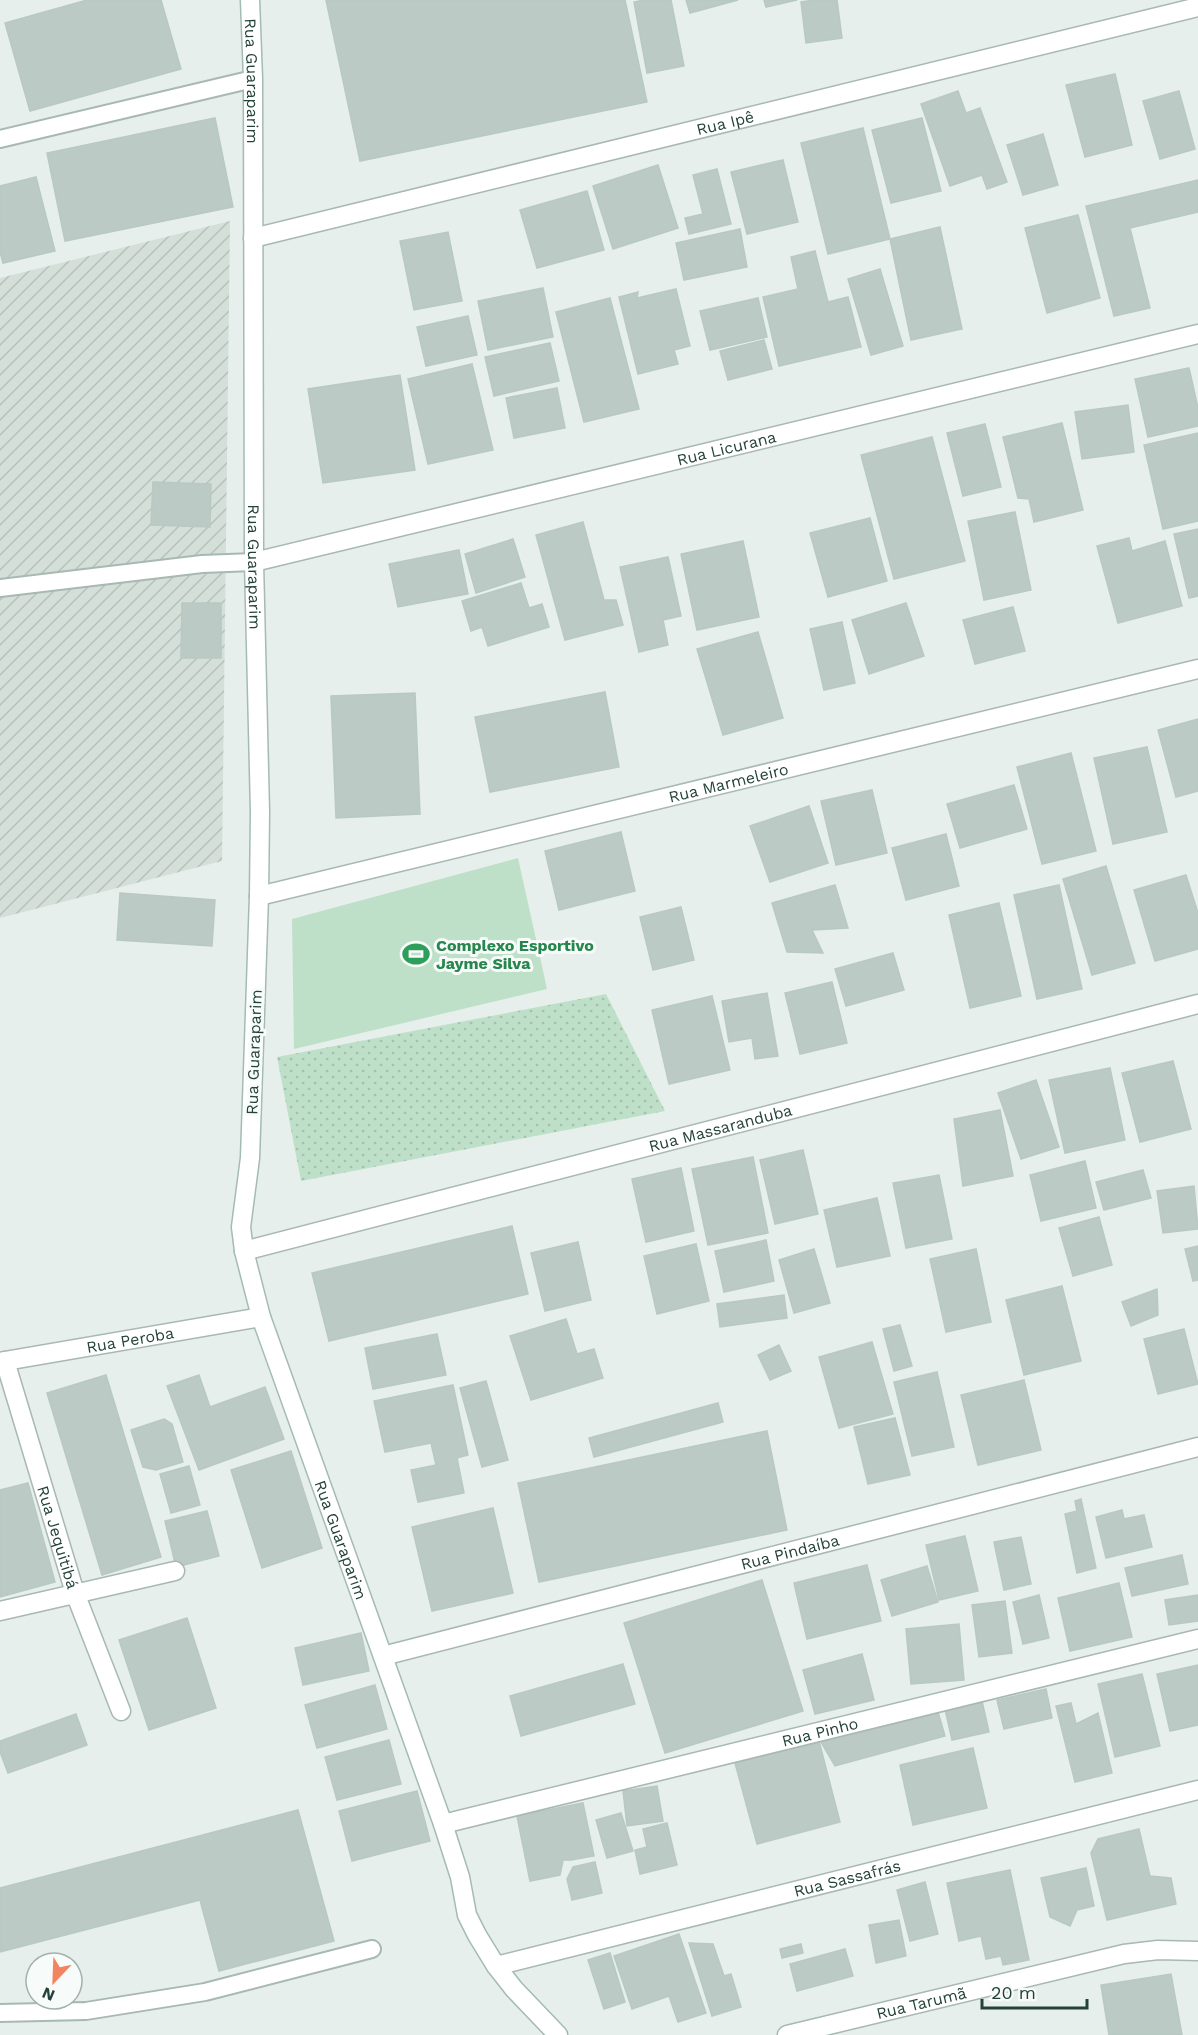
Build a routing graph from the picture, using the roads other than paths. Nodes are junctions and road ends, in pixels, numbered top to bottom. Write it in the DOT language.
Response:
graph roads {
  1 [pos="250,0"];
  2 [pos="1198,7"];
  3 [pos="253,78"];
  4 [pos="0,139"];
  5 [pos="253,238"];
  6 [pos="1198,334"];
  7 [pos="254,562"];
  8 [pos="0,588"];
  9 [pos="1198,669"];
  10 [pos="259,896"];
  11 [pos="1198,1004"];
  12 [pos="244,1251"];
  13 [pos="261,1317"];
  14 [pos="3,1362"];
  15 [pos="1198,1447"];
  16 [pos="175,1571"];
  17 [pos="75,1593"];
  18 [pos="0,1611"];
  19 [pos="1198,1639"];
  20 [pos="383,1656"];
  21 [pos="121,1711"];
  22 [pos="1198,1790"];
  23 [pos="443,1824"];
  24 [pos="372,1949"];
  25 [pos="1198,1951"];
  26 [pos="496,1966"];
  27 [pos="0,2013"];
  28 [pos="558,2035"];
  29 [pos="787,2035"];
  1 -- 3 [label="street, Rua Guaraparim"];
  2 -- 5 [label="street, Rua Ipê"];
  3 -- 4 [label="lane"];
  3 -- 5 [label="street, Rua Guaraparim"];
  5 -- 7 [label="street, Rua Guaraparim"];
  6 -- 7 [label="street, Rua Licurana"];
  7 -- 8 [label="lane"];
  7 -- 10 [label="street, Rua Guaraparim"];
  9 -- 10 [label="street, Rua Marmeleiro"];
  10 -- 12 [label="street, Rua Guaraparim"];
  11 -- 12 [label="street, Rua Massaranduba"];
  12 -- 13 [label="street, Rua Guaraparim"];
  13 -- 14 [label="street, Rua Peroba"];
  13 -- 20 [label="street, Rua Guaraparim"];
  14 -- 17 [label="street, Rua Jequitibá"];
  15 -- 20 [label="street, Rua Pindaíba"];
  16 -- 17 [label="street"];
  17 -- 18 [label="street"];
  17 -- 21 [label="street, Rua Jequitibá"];
  19 -- 23 [label="street, Rua Pinho"];
  20 -- 23 [label="street, Rua Guaraparim"];
  22 -- 26 [label="street, Rua Sassafrás"];
  23 -- 26 [label="street, Rua Guaraparim"];
  24 -- 27 [label="lane"];
  25 -- 29 [label="street, Rua Tarumã"];
  26 -- 28 [label="street, Rua Guaraparim"];
}
